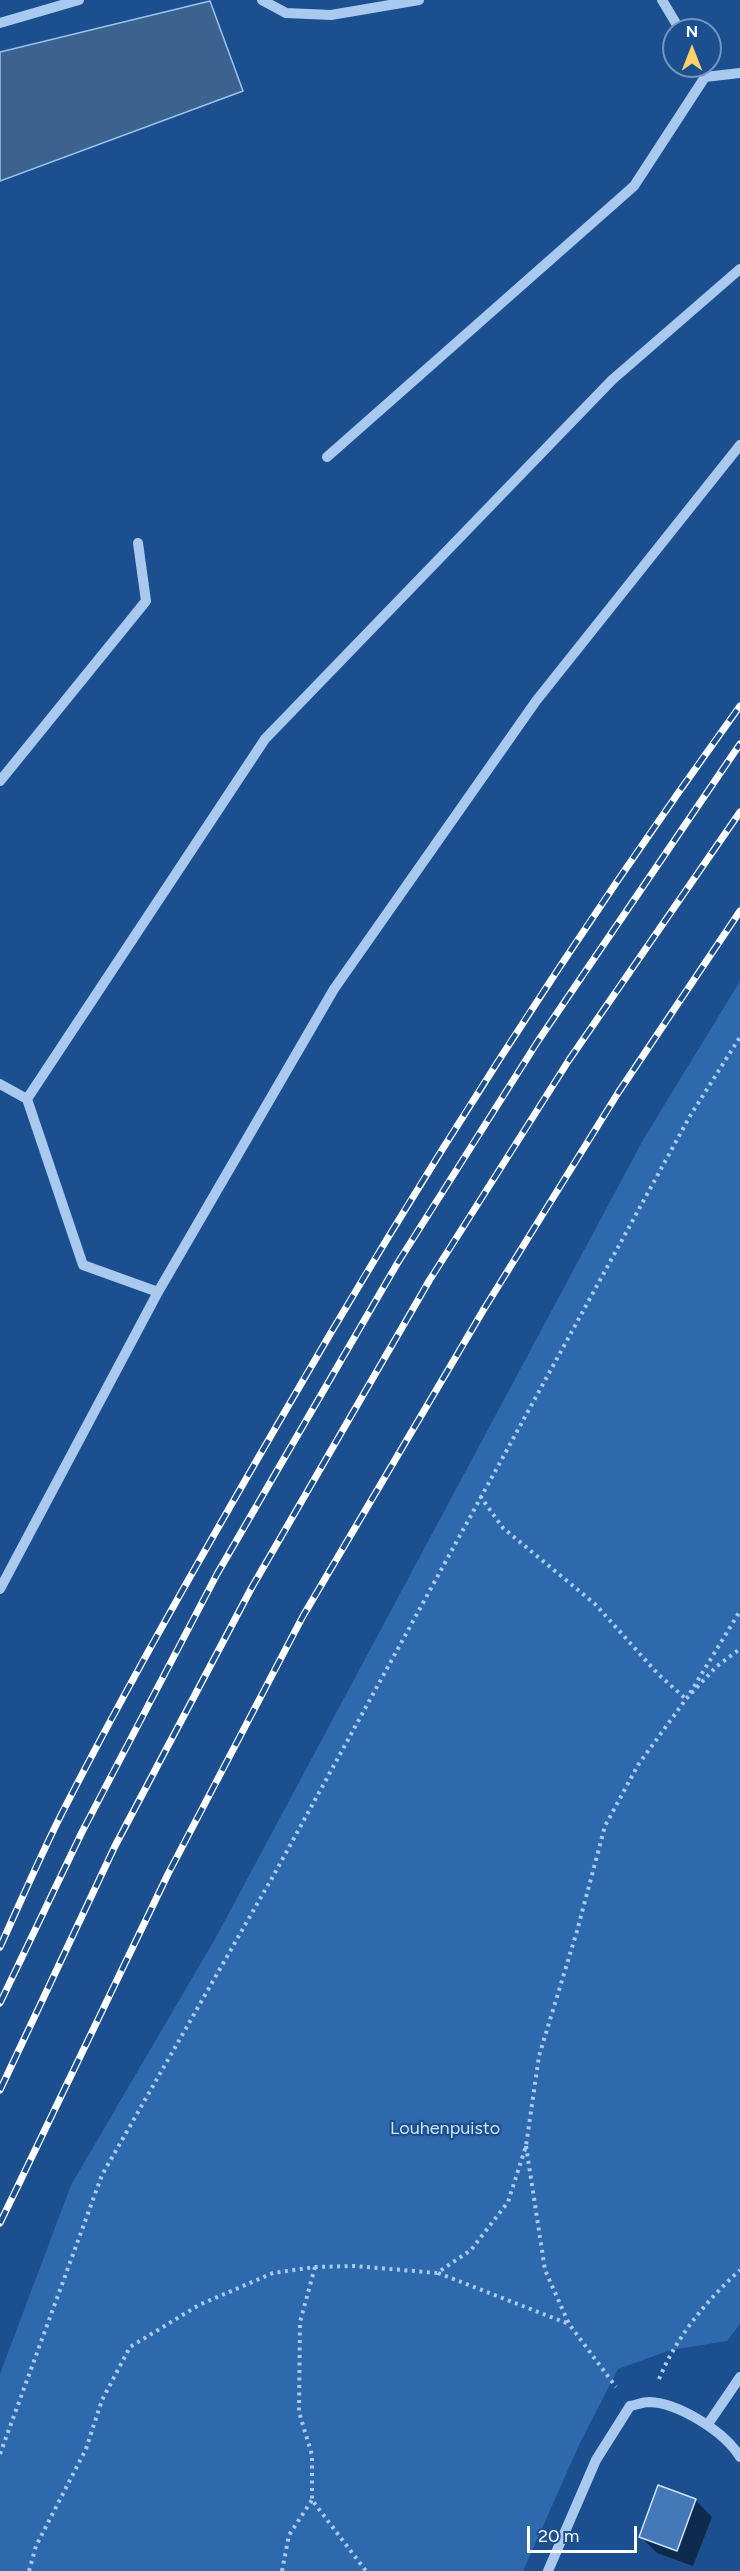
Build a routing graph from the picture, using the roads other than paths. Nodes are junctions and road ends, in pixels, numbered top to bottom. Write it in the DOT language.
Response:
graph roads {
  1 [pos="79,0"];
  2 [pos="262,0"];
  3 [pos="419,0"];
  4 [pos="662,0"];
  5 [pos="673,18"];
  6 [pos="0,23"];
  7 [pos="740,73"];
  8 [pos="722,75"];
  9 [pos="704,78"];
  10 [pos="740,269"];
  11 [pos="740,445"];
  12 [pos="327,457"];
  13 [pos="138,543"];
  14 [pos="0,781"];
  15 [pos="0,1084"];
  16 [pos="27,1099"];
  17 [pos="158,1292"];
  18 [pos="0,1588"];
  19 [pos="740,2377"];
  20 [pos="708,2424"];
  21 [pos="740,2457"];
  22 [pos="548,2571"];
  1 -- 6 [label="street"];
  2 -- 3 [label="street"];
  4 -- 5 [label="street"];
  7 -- 8 [label="street"];
  9 -- 12 [label="street"];
  10 -- 16 [label="street"];
  11 -- 17 [label="street"];
  13 -- 14 [label="street"];
  15 -- 16 [label="street"];
  16 -- 17 [label="street"];
  17 -- 18 [label="street"];
  19 -- 20 [label="street"];
  20 -- 21 [label="street"];
  20 -- 22 [label="street"];
}
